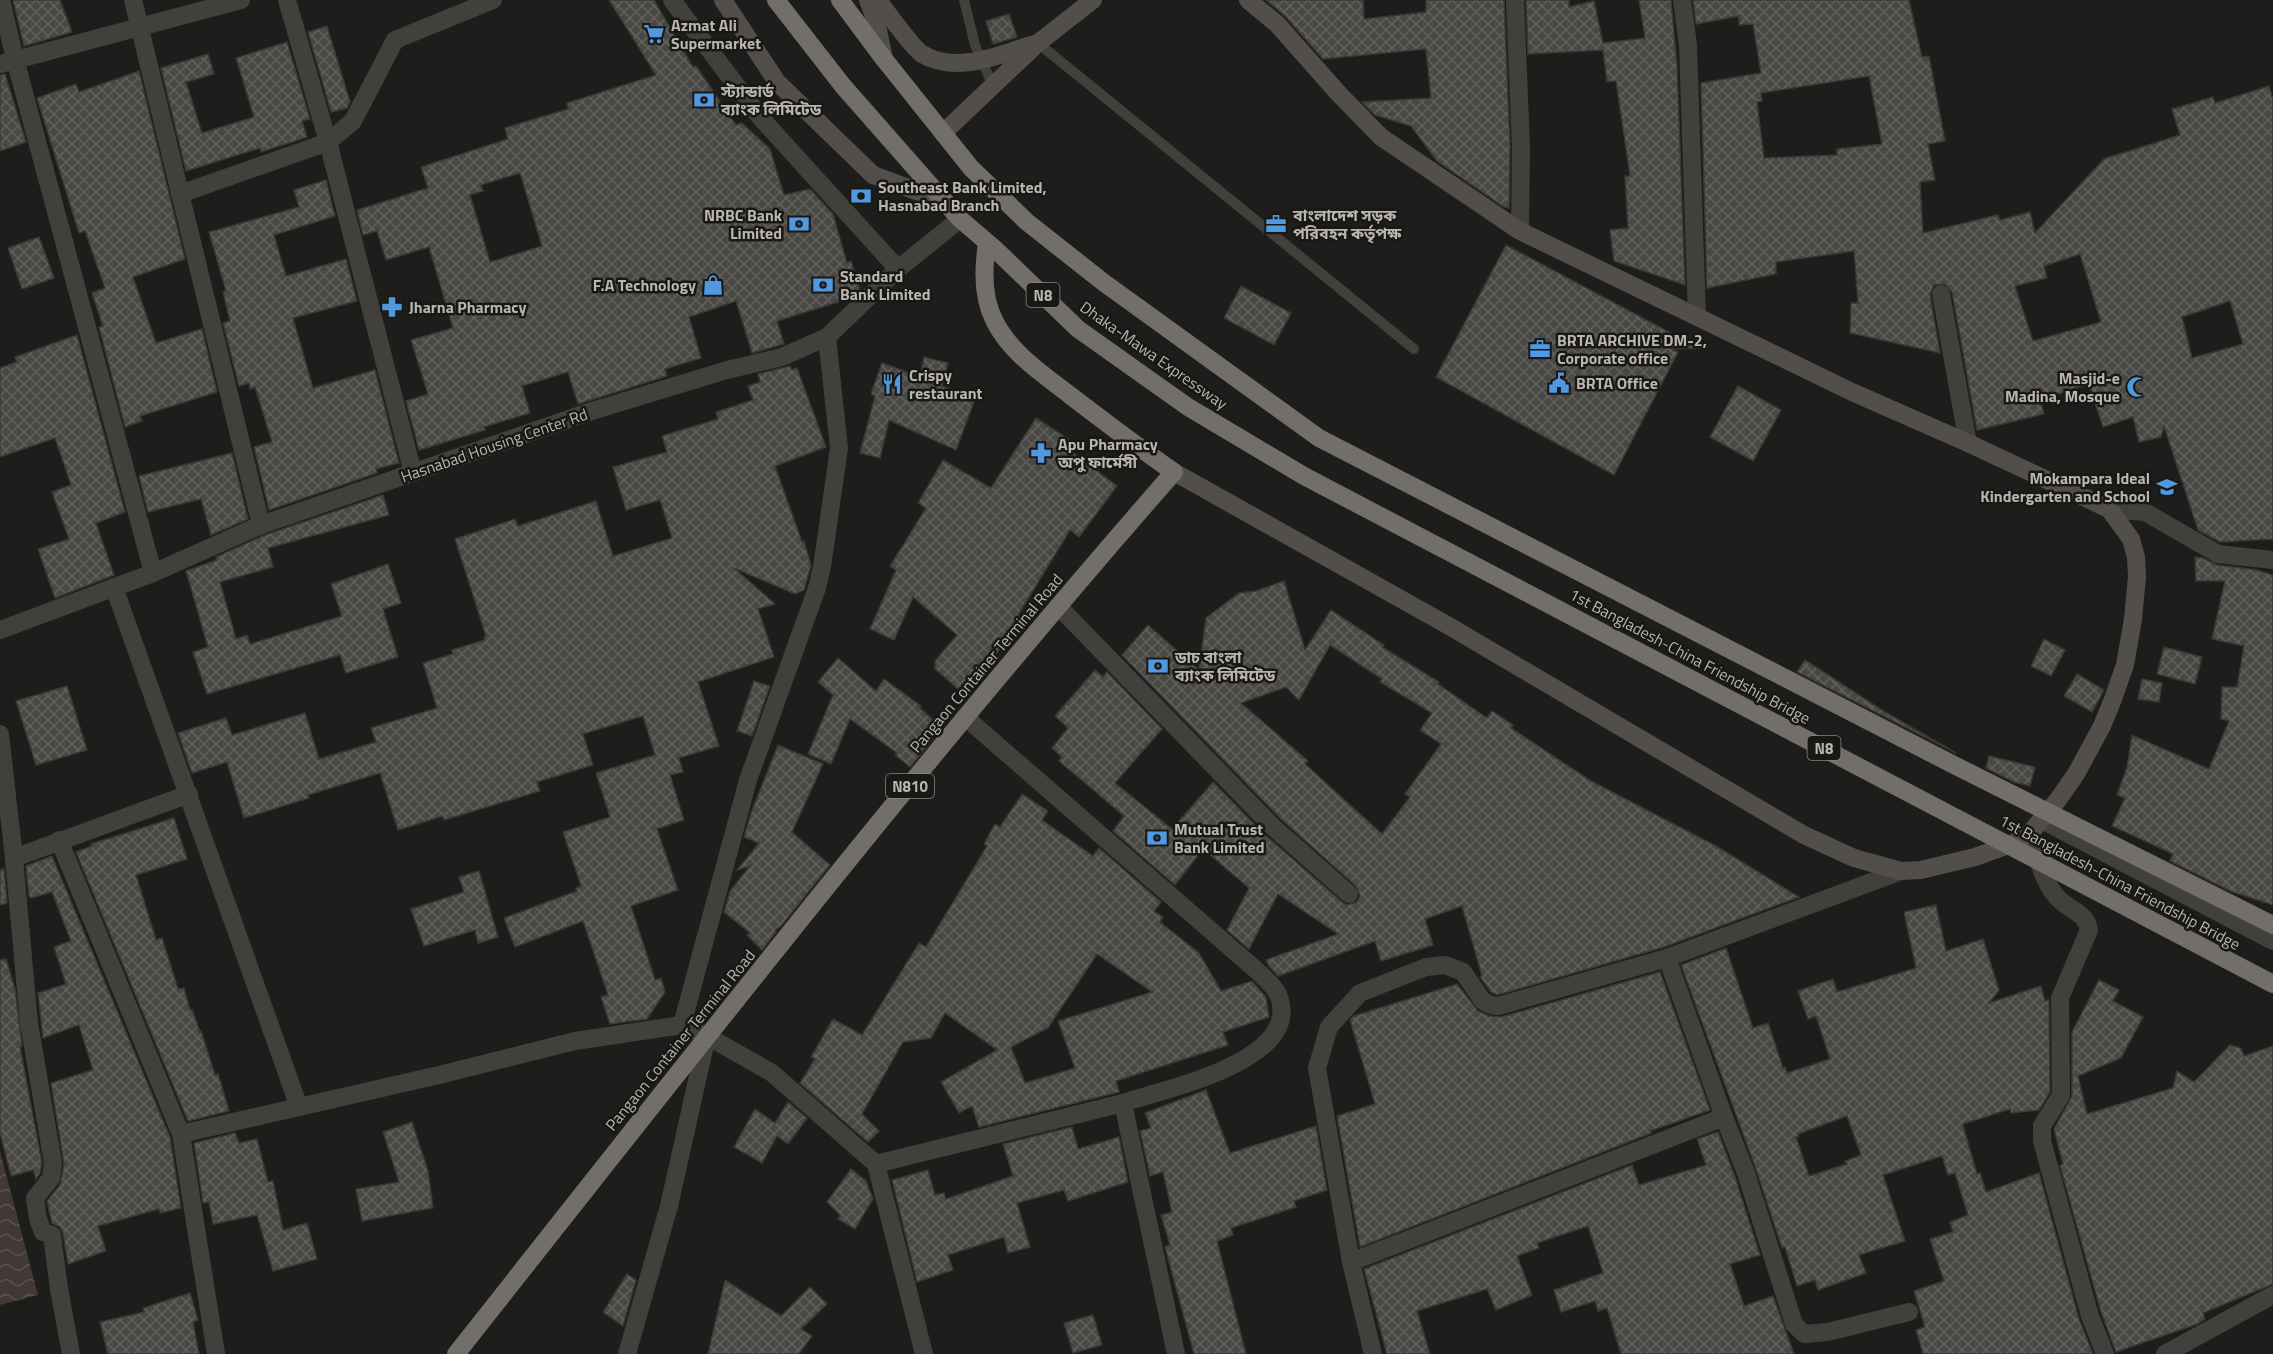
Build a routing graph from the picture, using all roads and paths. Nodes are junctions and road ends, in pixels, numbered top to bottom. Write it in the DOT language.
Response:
graph roads {
  1 [pos="1,0"];
  2 [pos="133,0"];
  3 [pos="241,0"];
  4 [pos="287,0"];
  5 [pos="493,0"];
  6 [pos="672,0"];
  7 [pos="723,0"];
  8 [pos="776,0"];
  9 [pos="840,0"];
  10 [pos="868,0"];
  11 [pos="878,0"];
  12 [pos="964,0"];
  13 [pos="1093,0"];
  14 [pos="1248,0"];
  15 [pos="1515,0"];
  16 [pos="1682,0"];
  17 [pos="139,26"];
  18 [pos="1038,43"];
  19 [pos="884,59"];
  20 [pos="981,60"];
  21 [pos="8,62"];
  22 [pos="993,86"];
  23 [pos="943,133"];
  24 [pos="328,142"];
  25 [pos="180,194"];
  26 [pos="946,202"];
  27 [pos="960,219"];
  28 [pos="1520,231"];
  29 [pos="987,243"];
  30 [pos="898,269"];
  31 [pos="1941,294"];
  32 [pos="1697,317"];
  33 [pos="827,337"];
  34 [pos="1414,349"];
  35 [pos="1968,443"];
  36 [pos="413,472"];
  37 [pos="1174,472"];
  38 [pos="1394,476"];
  39 [pos="2109,509"];
  40 [pos="1376,513"];
  41 [pos="261,525"];
  42 [pos="2273,560"];
  43 [pos="153,573"];
  44 [pos="114,587"];
  45 [pos="1058,606"];
  46 [pos="0,630"];
  47 [pos="965,717"];
  48 [pos="0,734"];
  49 [pos="189,794"];
  50 [pos="2036,826"];
  51 [pos="59,840"];
  52 [pos="14,858"];
  53 [pos="1901,871"];
  54 [pos="1349,894"];
  55 [pos="2273,925"];
  56 [pos="2273,941"];
  57 [pos="1667,958"];
  58 [pos="2273,984"];
  59 [pos="682,1025"];
  60 [pos="707,1036"];
  61 [pos="1123,1103"];
  62 [pos="299,1107"];
  63 [pos="1724,1117"];
  64 [pos="181,1134"];
  65 [pos="876,1164"];
  66 [pos="1351,1262"];
  67 [pos="2273,1295"];
  68 [pos="1909,1312"];
  69 [pos="71,1354"];
  70 [pos="216,1354"];
  71 [pos="456,1354"];
  72 [pos="627,1354"];
  73 [pos="924,1354"];
  74 [pos="1176,1354"];
  75 [pos="1373,1354"];
  76 [pos="2104,1354"];
  77 [pos="2165,1354"];
  1 -- 21 [label="street"];
  2 -- 17 [label="street"];
  3 -- 17 [label="street"];
  4 -- 24 [label="street"];
  5 -- 24 [label="street"];
  6 -- 30 [label="street"];
  7 -- 26 [label="main road"];
  8 -- 26 [label="highway, Dhaka-Mawa Expressway / N8"];
  9 -- 19 [label="highway, Dhaka-Mawa Expressway"];
  10 -- 19 [label="main road"];
  11 -- 20 [label="main road"];
  12 -- 20 [label="lane"];
  13 -- 18 [label="main road"];
  14 -- 28 [label="main road"];
  15 -- 28 [label="street"];
  16 -- 32 [label="street"];
  17 -- 21 [label="street"];
  17 -- 25 [label="street"];
  18 -- 20 [label="main road"];
  18 -- 22 [label="main road"];
  18 -- 34 [label="lane"];
  19 -- 23 [label="highway, Dhaka-Mawa Expressway"];
  20 -- 22 [label="lane"];
  21 -- 43 [label="street"];
  22 -- 23 [label="main road"];
  23 -- 38 [label="highway, Dhaka-Mawa Expressway"];
  24 -- 25 [label="street"];
  24 -- 36 [label="street"];
  25 -- 41 [label="street"];
  26 -- 27 [label="highway, Dhaka-Mawa Expressway / N8"];
  27 -- 29 [label="highway, Dhaka-Mawa Expressway / N8"];
  27 -- 30 [label="street, Hasnabad Housing Center Rd"];
  28 -- 32 [label="main road"];
  29 -- 37 [label="highway"];
  29 -- 40 [label="highway, Dhaka-Mawa Expressway / N8"];
  30 -- 33 [label="street, Hasnabad Housing Center Rd"];
  31 -- 35 [label="street"];
  32 -- 35 [label="main road"];
  33 -- 36 [label="street, Hasnabad Housing Center Rd"];
  33 -- 59 [label="street"];
  35 -- 39 [label="main road"];
  36 -- 41 [label="street, Hasnabad Housing Center Rd"];
  37 -- 45 [label="highway, Pangaon Container Terminal Road / N810"];
  37 -- 53 [label="main road"];
  38 -- 55 [label="highway, 1st Bangladesh-China Friendship Bridge"];
  39 -- 42 [label="street"];
  39 -- 50 [label="main road"];
  40 -- 58 [label="highway, 1st Bangladesh-China Friendship Bridge / N8"];
  41 -- 43 [label="street, Hasnabad Housing Center Rd"];
  43 -- 44 [label="street, Hasnabad Housing Center Rd"];
  44 -- 46 [label="street, Hasnabad Housing Center Rd"];
  44 -- 49 [label="street"];
  45 -- 47 [label="highway, Pangaon Container Terminal Road / N810"];
  45 -- 54 [label="street"];
  47 -- 60 [label="highway, Pangaon Container Terminal Road / N810"];
  47 -- 61 [label="street"];
  48 -- 52 [label="street"];
  49 -- 51 [label="street"];
  49 -- 62 [label="street"];
  50 -- 53 [label="main road"];
  50 -- 56 [label="street"];
  50 -- 76 [label="street"];
  51 -- 52 [label="street"];
  51 -- 64 [label="street"];
  52 -- 69 [label="street"];
  53 -- 57 [label="street"];
  57 -- 63 [label="street"];
  57 -- 66 [label="street"];
  59 -- 60 [label="street"];
  59 -- 62 [label="street"];
  60 -- 65 [label="street"];
  60 -- 71 [label="highway, Pangaon Container Terminal Road / N810"];
  60 -- 72 [label="street"];
  61 -- 65 [label="street"];
  61 -- 74 [label="street"];
  62 -- 64 [label="street"];
  63 -- 66 [label="street"];
  63 -- 68 [label="street"];
  64 -- 70 [label="street"];
  65 -- 73 [label="street"];
  66 -- 75 [label="street"];
  67 -- 77 [label="street"];
}
